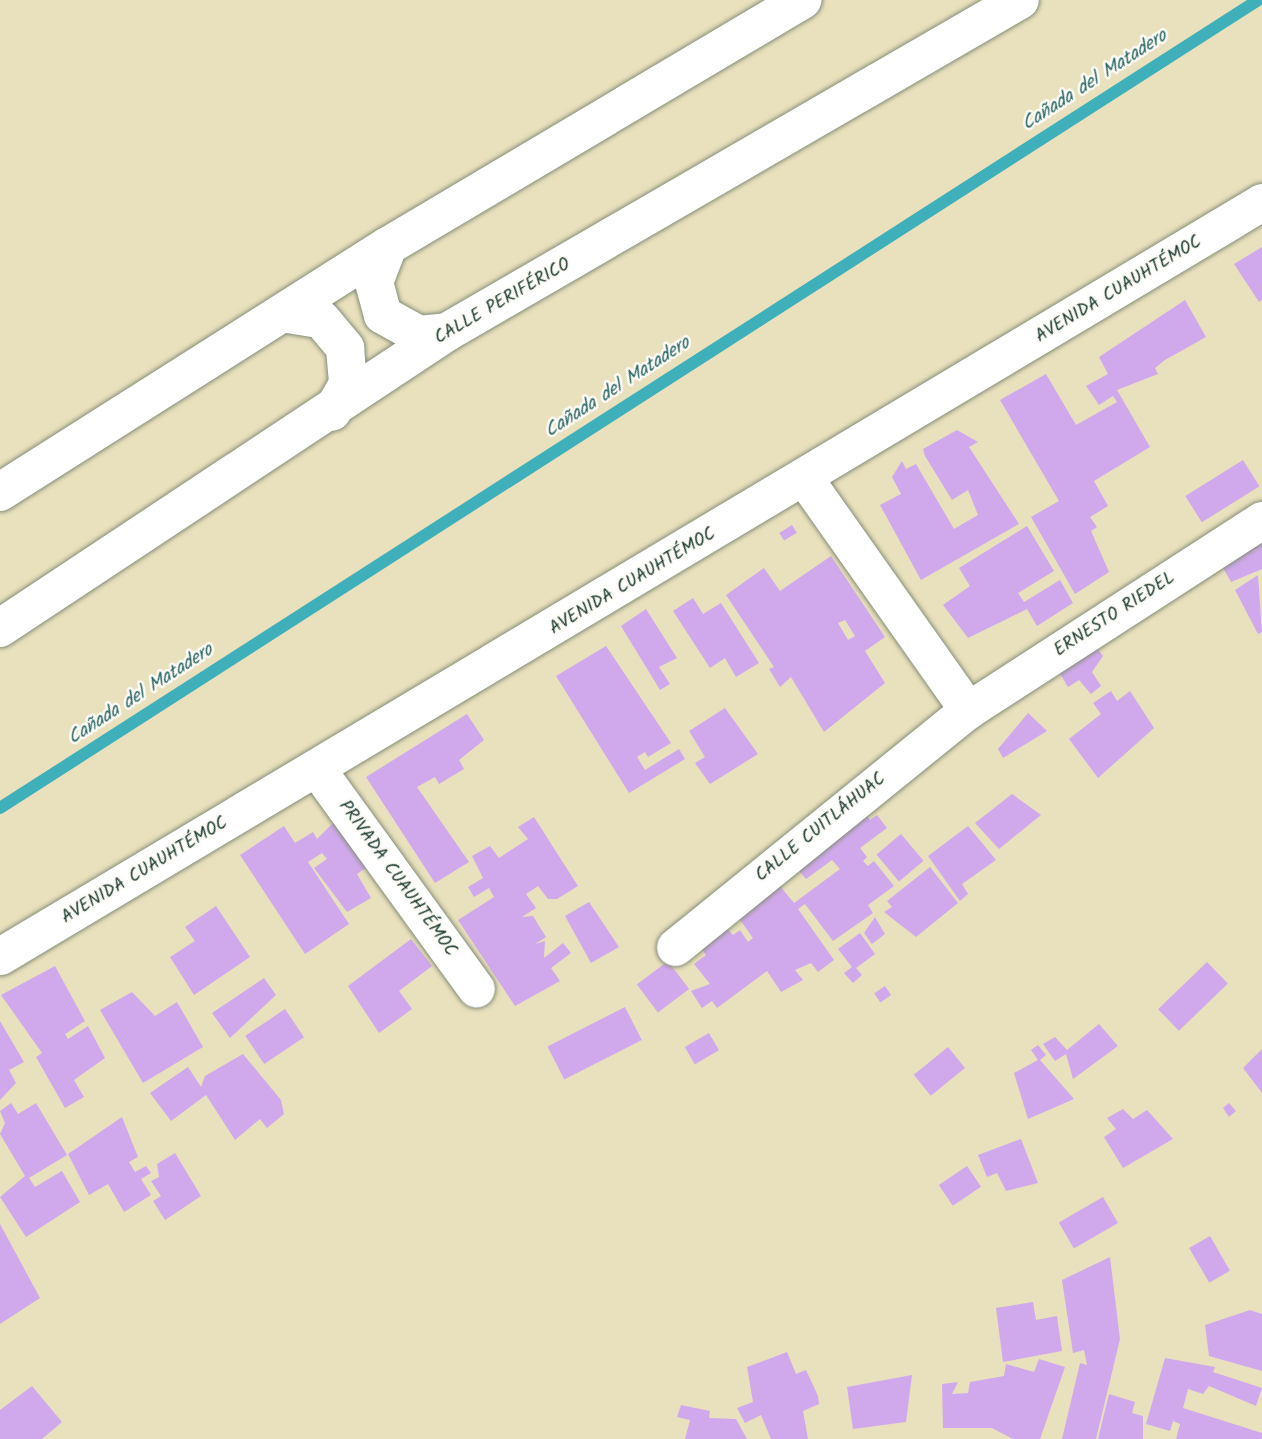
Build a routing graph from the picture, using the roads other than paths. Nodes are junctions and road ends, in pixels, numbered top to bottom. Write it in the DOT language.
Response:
graph roads {
  1 [pos="803,0"];
  2 [pos="1020,0"];
  3 [pos="1262,202"];
  4 [pos="388,246"];
  5 [pos="288,314"];
  6 [pos="447,332"];
  7 [pos="332,412"];
  8 [pos="805,479"];
  9 [pos="0,492"];
  10 [pos="1262,520"];
  11 [pos="0,628"];
  12 [pos="968,710"];
  13 [pos="317,769"];
  14 [pos="675,947"];
  15 [pos="0,956"];
  16 [pos="476,989"];
  1 -- 4 [label="highway"];
  2 -- 6 [label="highway, CALLE PERIFÉRICO"];
  3 -- 8 [label="street, AVENIDA CUAUHTÉMOC"];
  4 -- 5 [label="highway"];
  4 -- 6 [label="highway"];
  5 -- 7 [label="highway"];
  5 -- 9 [label="highway"];
  6 -- 7 [label="highway, CALLE PERIFÉRICO"];
  7 -- 11 [label="highway, CALLE PERIFÉRICO"];
  8 -- 12 [label="street"];
  8 -- 13 [label="street, AVENIDA CUAUHTÉMOC"];
  10 -- 12 [label="street, ERNESTO RIEDEL"];
  12 -- 14 [label="street, CALLE CUITLÁHUAC"];
  13 -- 15 [label="street, AVENIDA CUAUHTÉMOC"];
  13 -- 16 [label="street, PRIVADA CUAUHTÉMOC"];
}
